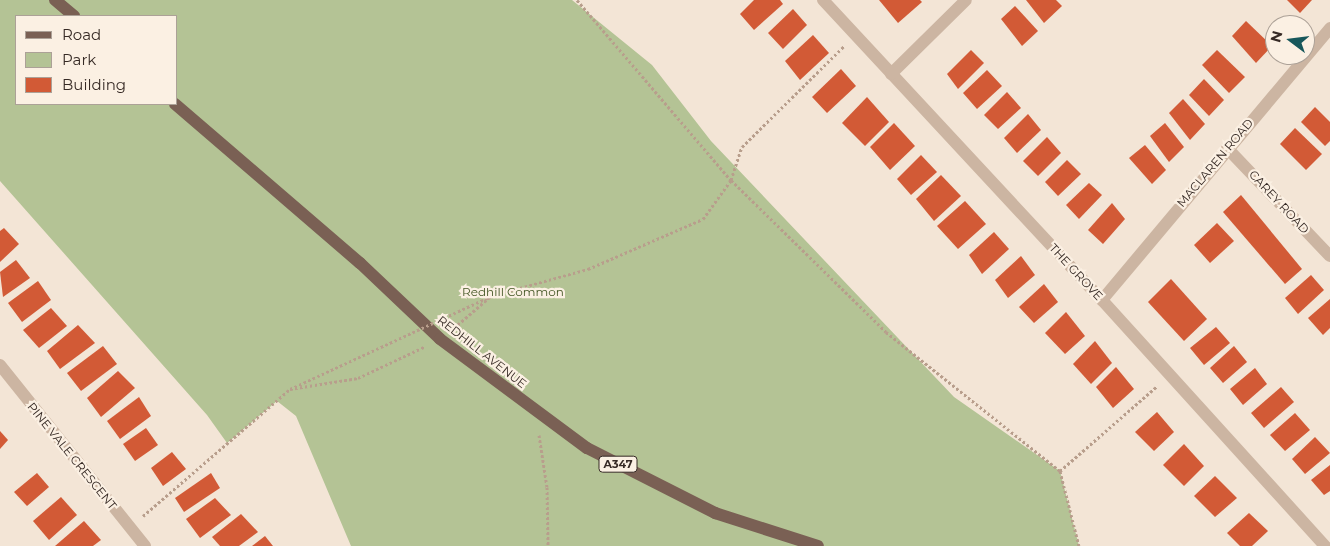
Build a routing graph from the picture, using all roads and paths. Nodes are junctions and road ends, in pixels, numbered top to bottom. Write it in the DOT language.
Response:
graph roads {
  1 [pos="55,0"];
  2 [pos="577,0"];
  3 [pos="823,0"];
  4 [pos="966,0"];
  5 [pos="73,15"];
  6 [pos="1330,28"];
  7 [pos="855,35"];
  8 [pos="890,74"];
  9 [pos="176,105"];
  10 [pos="1228,148"];
  11 [pos="731,180"];
  12 [pos="1330,256"];
  13 [pos="491,296"];
  14 [pos="1102,300"];
  15 [pos="440,339"];
  16 [pos="0,365"];
  17 [pos="1169,375"];
  18 [pos="290,389"];
  19 [pos="534,410"];
  20 [pos="1060,471"];
  21 [pos="130,527"];
  22 [pos="145,546"];
  23 [pos="548,546"];
  24 [pos="818,546"];
  25 [pos="1079,546"];
  26 [pos="1325,546"];
  1 -- 5 [label="main road"];
  2 -- 11 [label="path"];
  3 -- 7 [label="street, THE GROVE"];
  4 -- 8 [label="street"];
  6 -- 10 [label="street, MACLAREN ROAD"];
  7 -- 8 [label="street, THE GROVE"];
  7 -- 11 [label="path"];
  8 -- 14 [label="street, THE GROVE"];
  9 -- 15 [label="main road, REDHILL AVENUE / A347"];
  10 -- 12 [label="street, CAREY ROAD"];
  10 -- 14 [label="street, MACLAREN ROAD"];
  11 -- 13 [label="path"];
  11 -- 20 [label="path"];
  13 -- 15 [label="path"];
  13 -- 18 [label="path, bridge"];
  14 -- 17 [label="street, THE GROVE"];
  15 -- 18 [label="path"];
  15 -- 19 [label="main road, REDHILL AVENUE / A347"];
  16 -- 21 [label="street, PINE VALE CRESCENT"];
  17 -- 20 [label="path"];
  17 -- 26 [label="street, THE GROVE"];
  18 -- 21 [label="path"];
  19 -- 23 [label="path"];
  19 -- 24 [label="main road, REDHILL AVENUE / A347"];
  20 -- 25 [label="path"];
  21 -- 22 [label="street, PINE VALE CRESCENT"];
}
